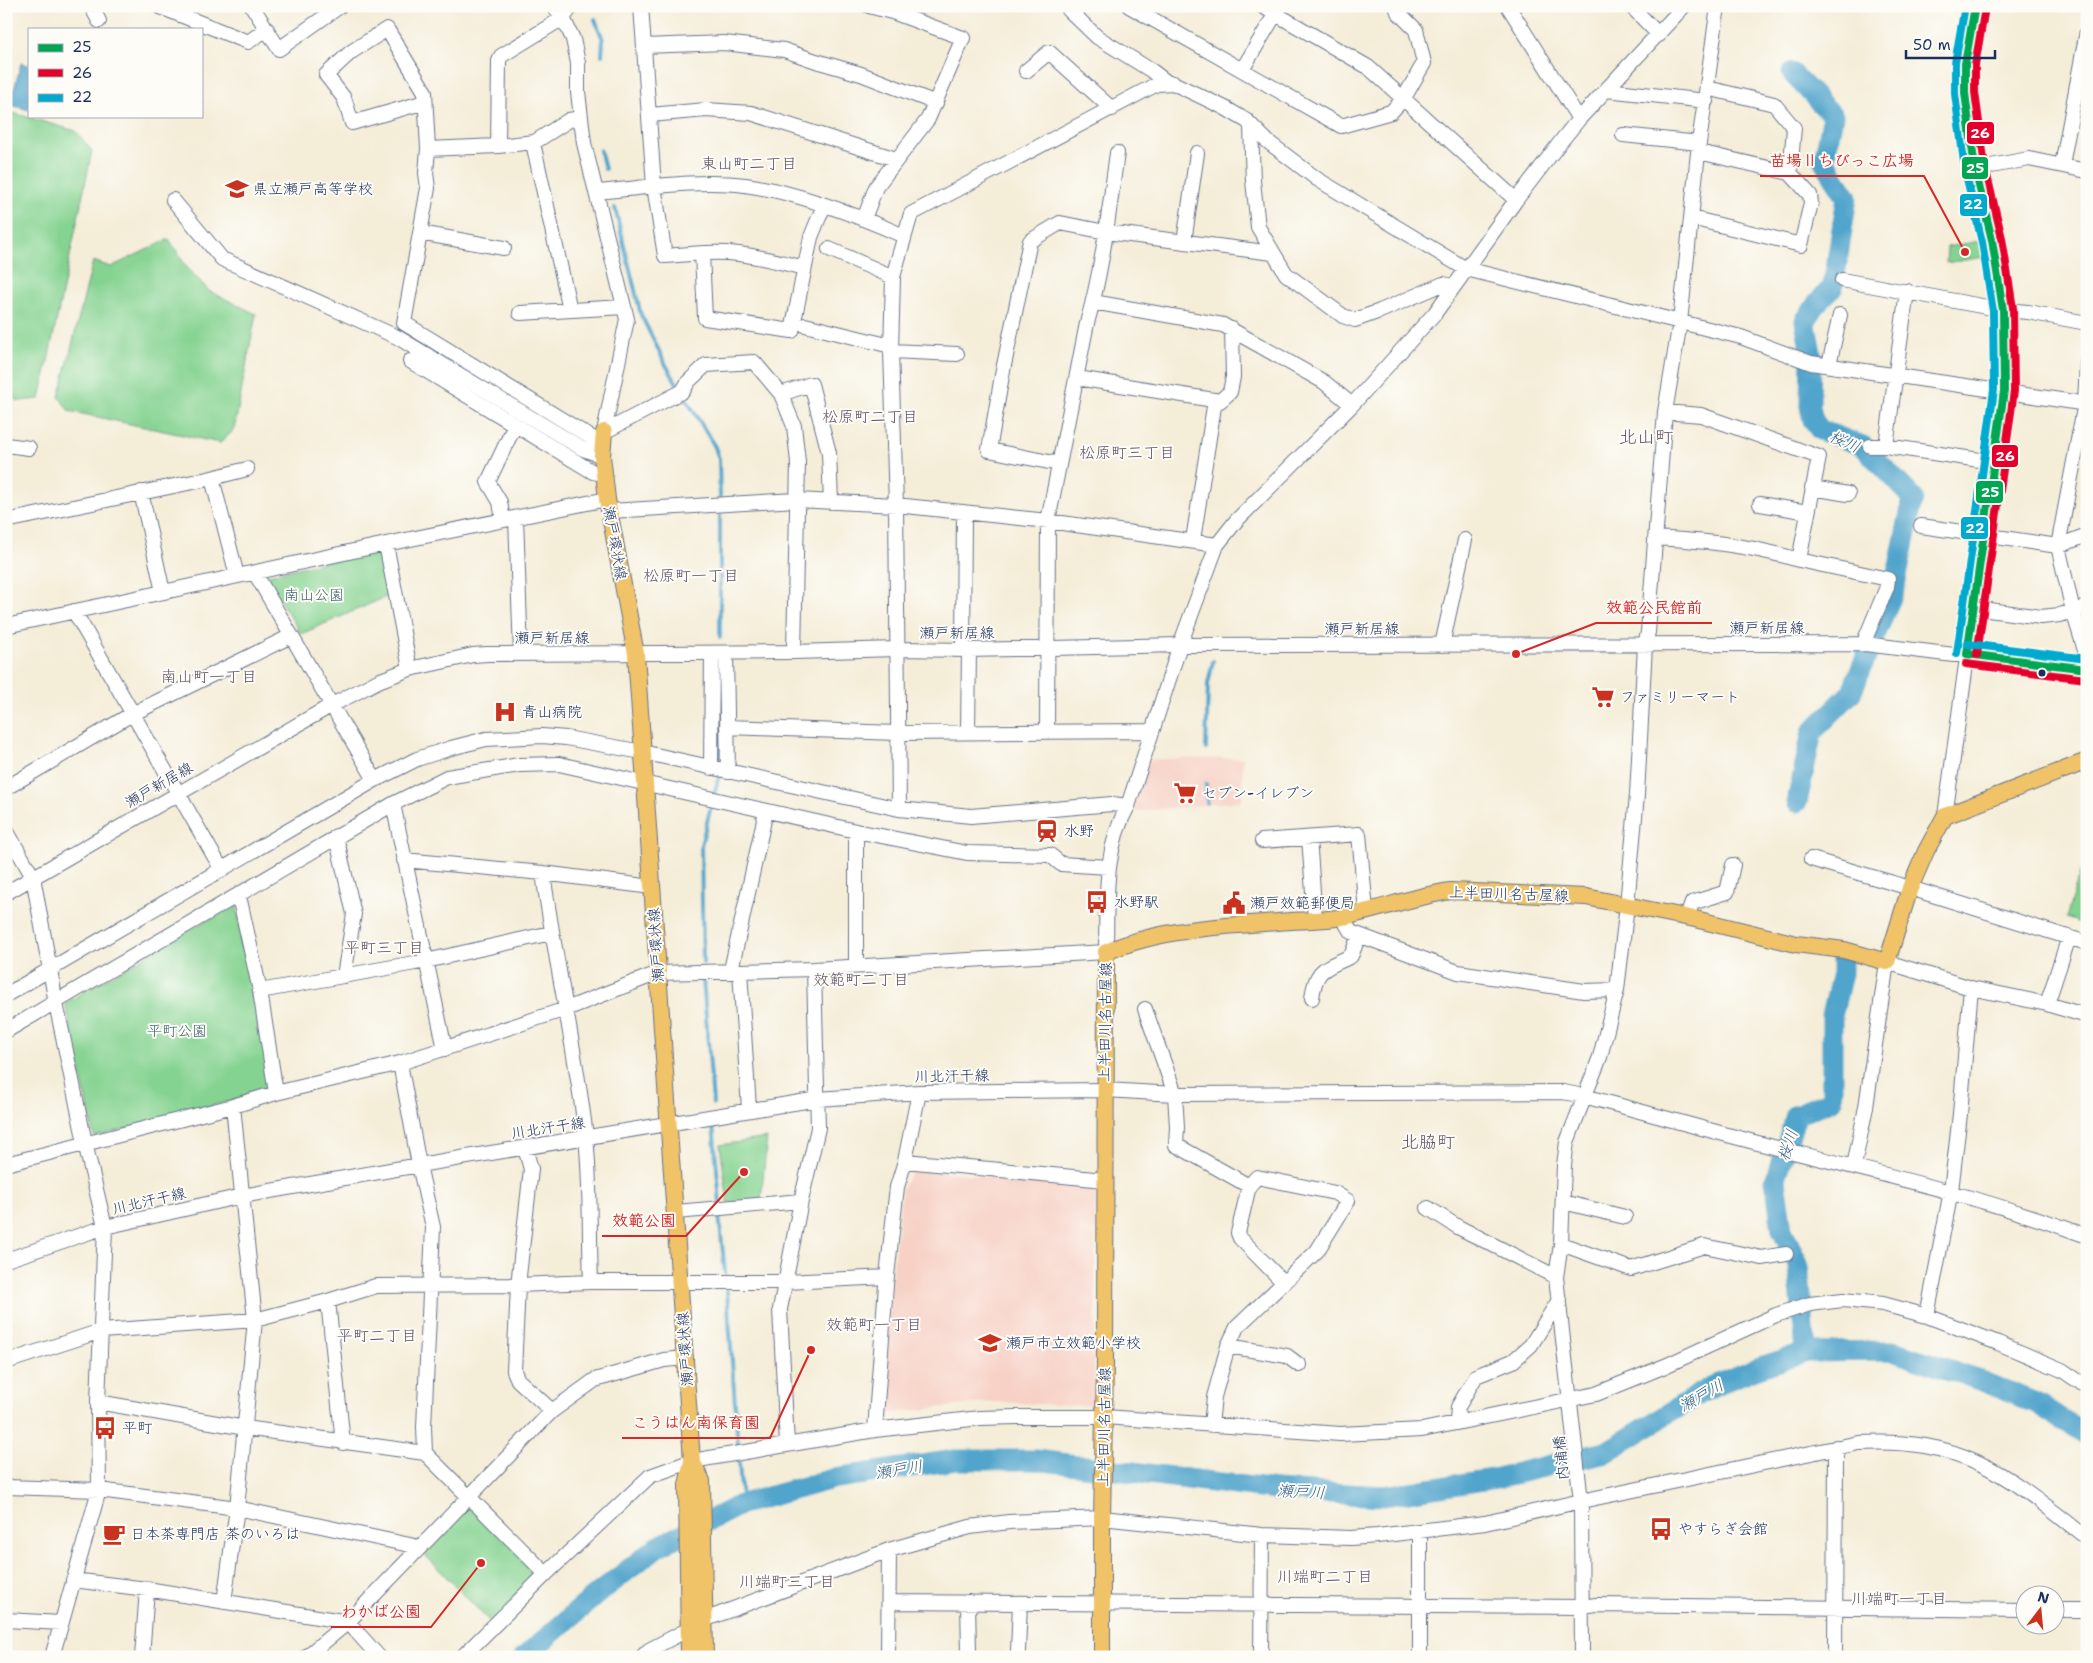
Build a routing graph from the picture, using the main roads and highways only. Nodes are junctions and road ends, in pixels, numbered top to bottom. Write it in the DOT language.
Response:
graph roads {
  1 [pos="603,444"];
  2 [pos="2087,761"];
  3 [pos="692,1460"];
  4 [pos="689,1657"];
  5 [pos="705,1657"];
  6 [pos="1102,1657"];
  1 -- 3 [label="main road, 瀬戸環状線"];
  2 -- 6 [label="main road, 上半田川名古屋線"];
  3 -- 4 [label="main road, 瀬戸環状線"];
  3 -- 5 [label="main road, 瀬戸環状線"];
}
